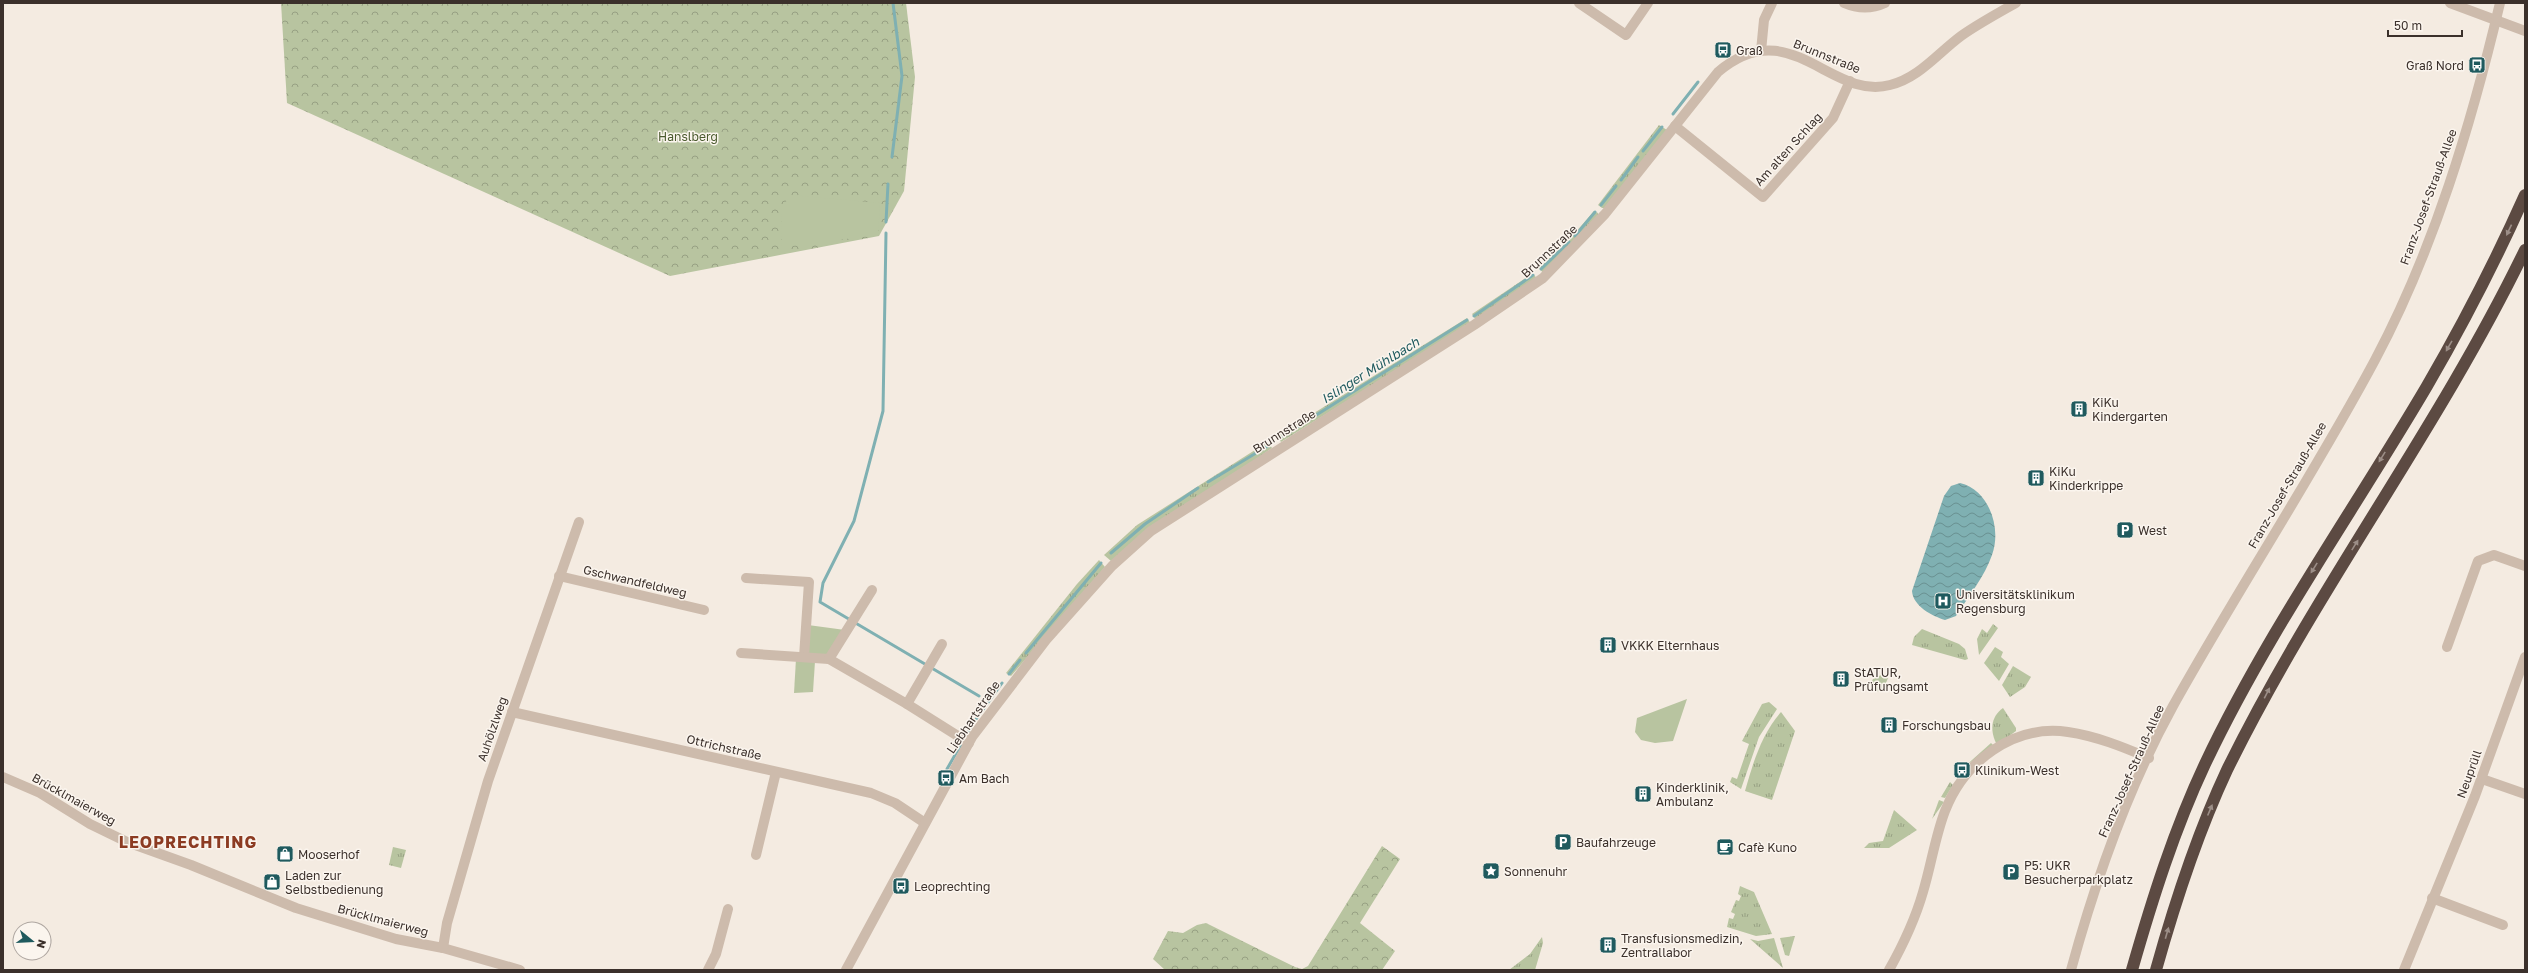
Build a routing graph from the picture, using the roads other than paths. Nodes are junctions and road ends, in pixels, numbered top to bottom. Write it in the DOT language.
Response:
graph roads {
  1 [pos="1580,3"];
  2 [pos="1648,3"];
  3 [pos="1772,3"];
  4 [pos="1844,3"];
  5 [pos="1885,3"];
  6 [pos="2016,3"];
  7 [pos="2450,3"];
  8 [pos="2500,3"];
  9 [pos="2496,20"];
  10 [pos="2525,31"];
  11 [pos="1761,51"];
  12 [pos="1850,81"];
  13 [pos="1675,126"];
  14 [pos="2525,195"];
  15 [pos="2525,250"];
  16 [pos="579,522"];
  17 [pos="2525,566"];
  18 [pos="559,576"];
  19 [pos="746,578"];
  20 [pos="872,590"];
  21 [pos="1084,597"];
  22 [pos="704,610"];
  23 [pos="942,644"];
  24 [pos="2447,647"];
  25 [pos="741,653"];
  26 [pos="804,657"];
  27 [pos="2525,657"];
  28 [pos="829,659"];
  29 [pos="907,704"];
  30 [pos="512,712"];
  31 [pos="965,740"];
  32 [pos="2149,758"];
  33 [pos="776,772"];
  34 [pos="3,777"];
  35 [pos="2482,779"];
  36 [pos="2525,794"];
  37 [pos="925,823"];
  38 [pos="756,855"];
  39 [pos="2432,898"];
  40 [pos="728,908"];
  41 [pos="2503,924"];
  42 [pos="443,948"];
  43 [pos="520,970"];
  44 [pos="708,970"];
  45 [pos="846,970"];
  46 [pos="1889,970"];
  47 [pos="2071,970"];
  48 [pos="2132,970"];
  49 [pos="2156,970"];
  50 [pos="2404,970"];
  1 -- 2 [label="street"];
  3 -- 11 [label="street"];
  4 -- 5 [label="street"];
  6 -- 12 [label="street, Brunnstraße"];
  7 -- 9 [label="street"];
  8 -- 9 [label="street, Franz-Josef-Strauß-Allee"];
  9 -- 10 [label="street"];
  9 -- 32 [label="street, Franz-Josef-Strauß-Allee"];
  11 -- 12 [label="street, Brunnstraße"];
  11 -- 13 [label="street, Brunnstraße"];
  12 -- 13 [label="street, Am alten Schlag"];
  13 -- 21 [label="street, Brunnstraße"];
  14 -- 48 [label="highway, one-way"];
  49 -- 15 [label="highway, one-way"];
  16 -- 18 [label="street, Auhölzlweg"];
  17 -- 24 [label="street"];
  18 -- 22 [label="street, Gschwandfeldweg"];
  18 -- 30 [label="street, Auhölzlweg"];
  19 -- 26 [label="street"];
  20 -- 28 [label="street"];
  21 -- 31 [label="street, Liebhartstraße"];
  23 -- 29 [label="street"];
  25 -- 26 [label="street"];
  26 -- 28 [label="street"];
  27 -- 35 [label="street, Neuprüll"];
  28 -- 29 [label="street"];
  29 -- 31 [label="street"];
  30 -- 33 [label="street, Ottrichstraße"];
  30 -- 42 [label="street, Auhölzlweg"];
  31 -- 37 [label="street, Liebhartstraße"];
  32 -- 46 [label="street"];
  32 -- 47 [label="street, Franz-Josef-Strauß-Allee"];
  33 -- 37 [label="street, Ottrichstraße"];
  33 -- 38 [label="street"];
  34 -- 42 [label="street, Brücklmaierweg"];
  35 -- 36 [label="street"];
  35 -- 39 [label="street, Neuprüll"];
  37 -- 45 [label="street, Liebhartstraße"];
  39 -- 41 [label="street"];
  39 -- 50 [label="street, Neuprüll"];
  40 -- 44 [label="street"];
  42 -- 43 [label="street, Brücklmaierweg"];
}
